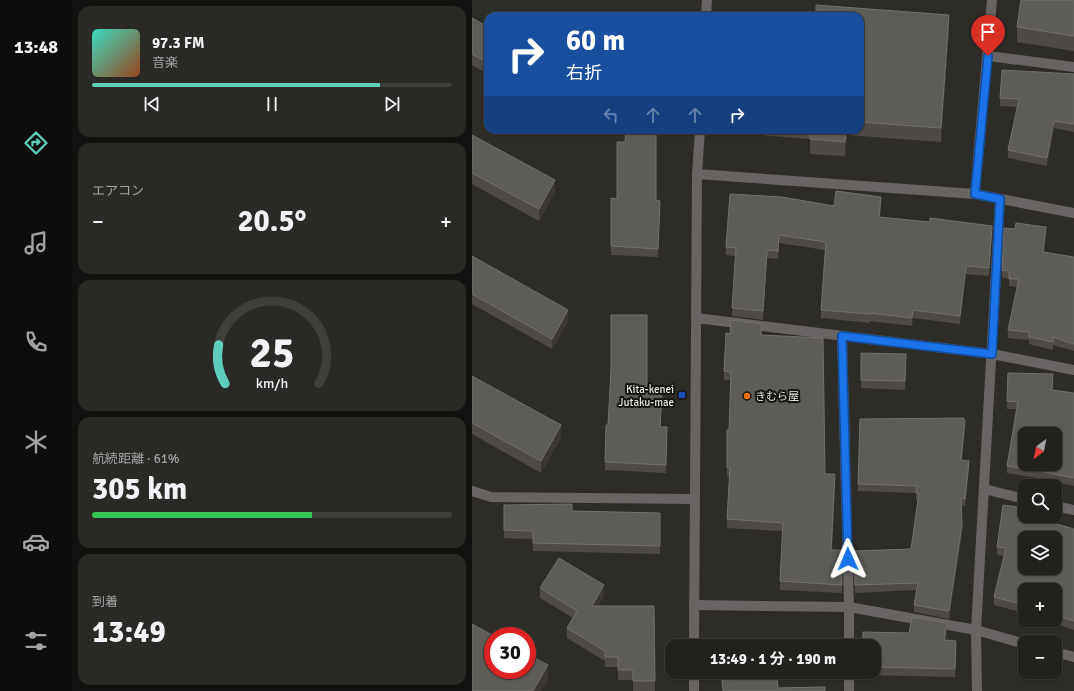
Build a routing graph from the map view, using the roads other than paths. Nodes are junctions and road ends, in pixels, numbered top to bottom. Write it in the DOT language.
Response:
graph roads {
  1 [pos="707,0"];
  2 [pos="992,0"];
  3 [pos="706,12"];
  4 [pos="988,56"];
  5 [pos="1074,68"];
  6 [pos="700,134"];
  7 [pos="697,174"];
  8 [pos="975,194"];
  9 [pos="1000,199"];
  10 [pos="1074,213"];
  11 [pos="696,318"];
  12 [pos="842,336"];
  13 [pos="992,354"];
  14 [pos="1074,370"];
  15 [pos="984,489"];
  16 [pos="472,491"];
  17 [pos="1018,497"];
  18 [pos="694,499"];
  19 [pos="1062,507"];
  20 [pos="1074,510"];
  21 [pos="694,606"];
  22 [pos="849,607"];
  23 [pos="976,630"];
  24 [pos="694,639"];
  25 [pos="849,639"];
  26 [pos="1018,642"];
  27 [pos="1062,654"];
  28 [pos="1074,657"];
  29 [pos="694,679"];
  30 [pos="849,679"];
  31 [pos="694,691"];
  32 [pos="848,691"];
  33 [pos="977,691"];
  1 -- 3 [label="street"];
  2 -- 4 [label="street"];
  4 -- 5 [label="street"];
  4 -- 8 [label="street"];
  6 -- 7 [label="street"];
  7 -- 8 [label="street"];
  7 -- 11 [label="street"];
  8 -- 9 [label="street"];
  9 -- 10 [label="street"];
  9 -- 13 [label="street"];
  11 -- 12 [label="street"];
  11 -- 18 [label="street"];
  12 -- 13 [label="street"];
  12 -- 22 [label="street"];
  13 -- 14 [label="street"];
  13 -- 15 [label="street"];
  15 -- 17 [label="street"];
  15 -- 23 [label="street"];
  16 -- 18 [label="street"];
  18 -- 21 [label="street"];
  19 -- 20 [label="street"];
  21 -- 22 [label="street"];
  21 -- 24 [label="street"];
  22 -- 23 [label="street"];
  22 -- 25 [label="street"];
  23 -- 26 [label="street"];
  23 -- 33 [label="street"];
  27 -- 28 [label="street"];
  29 -- 31 [label="street"];
  30 -- 32 [label="street"];
}
